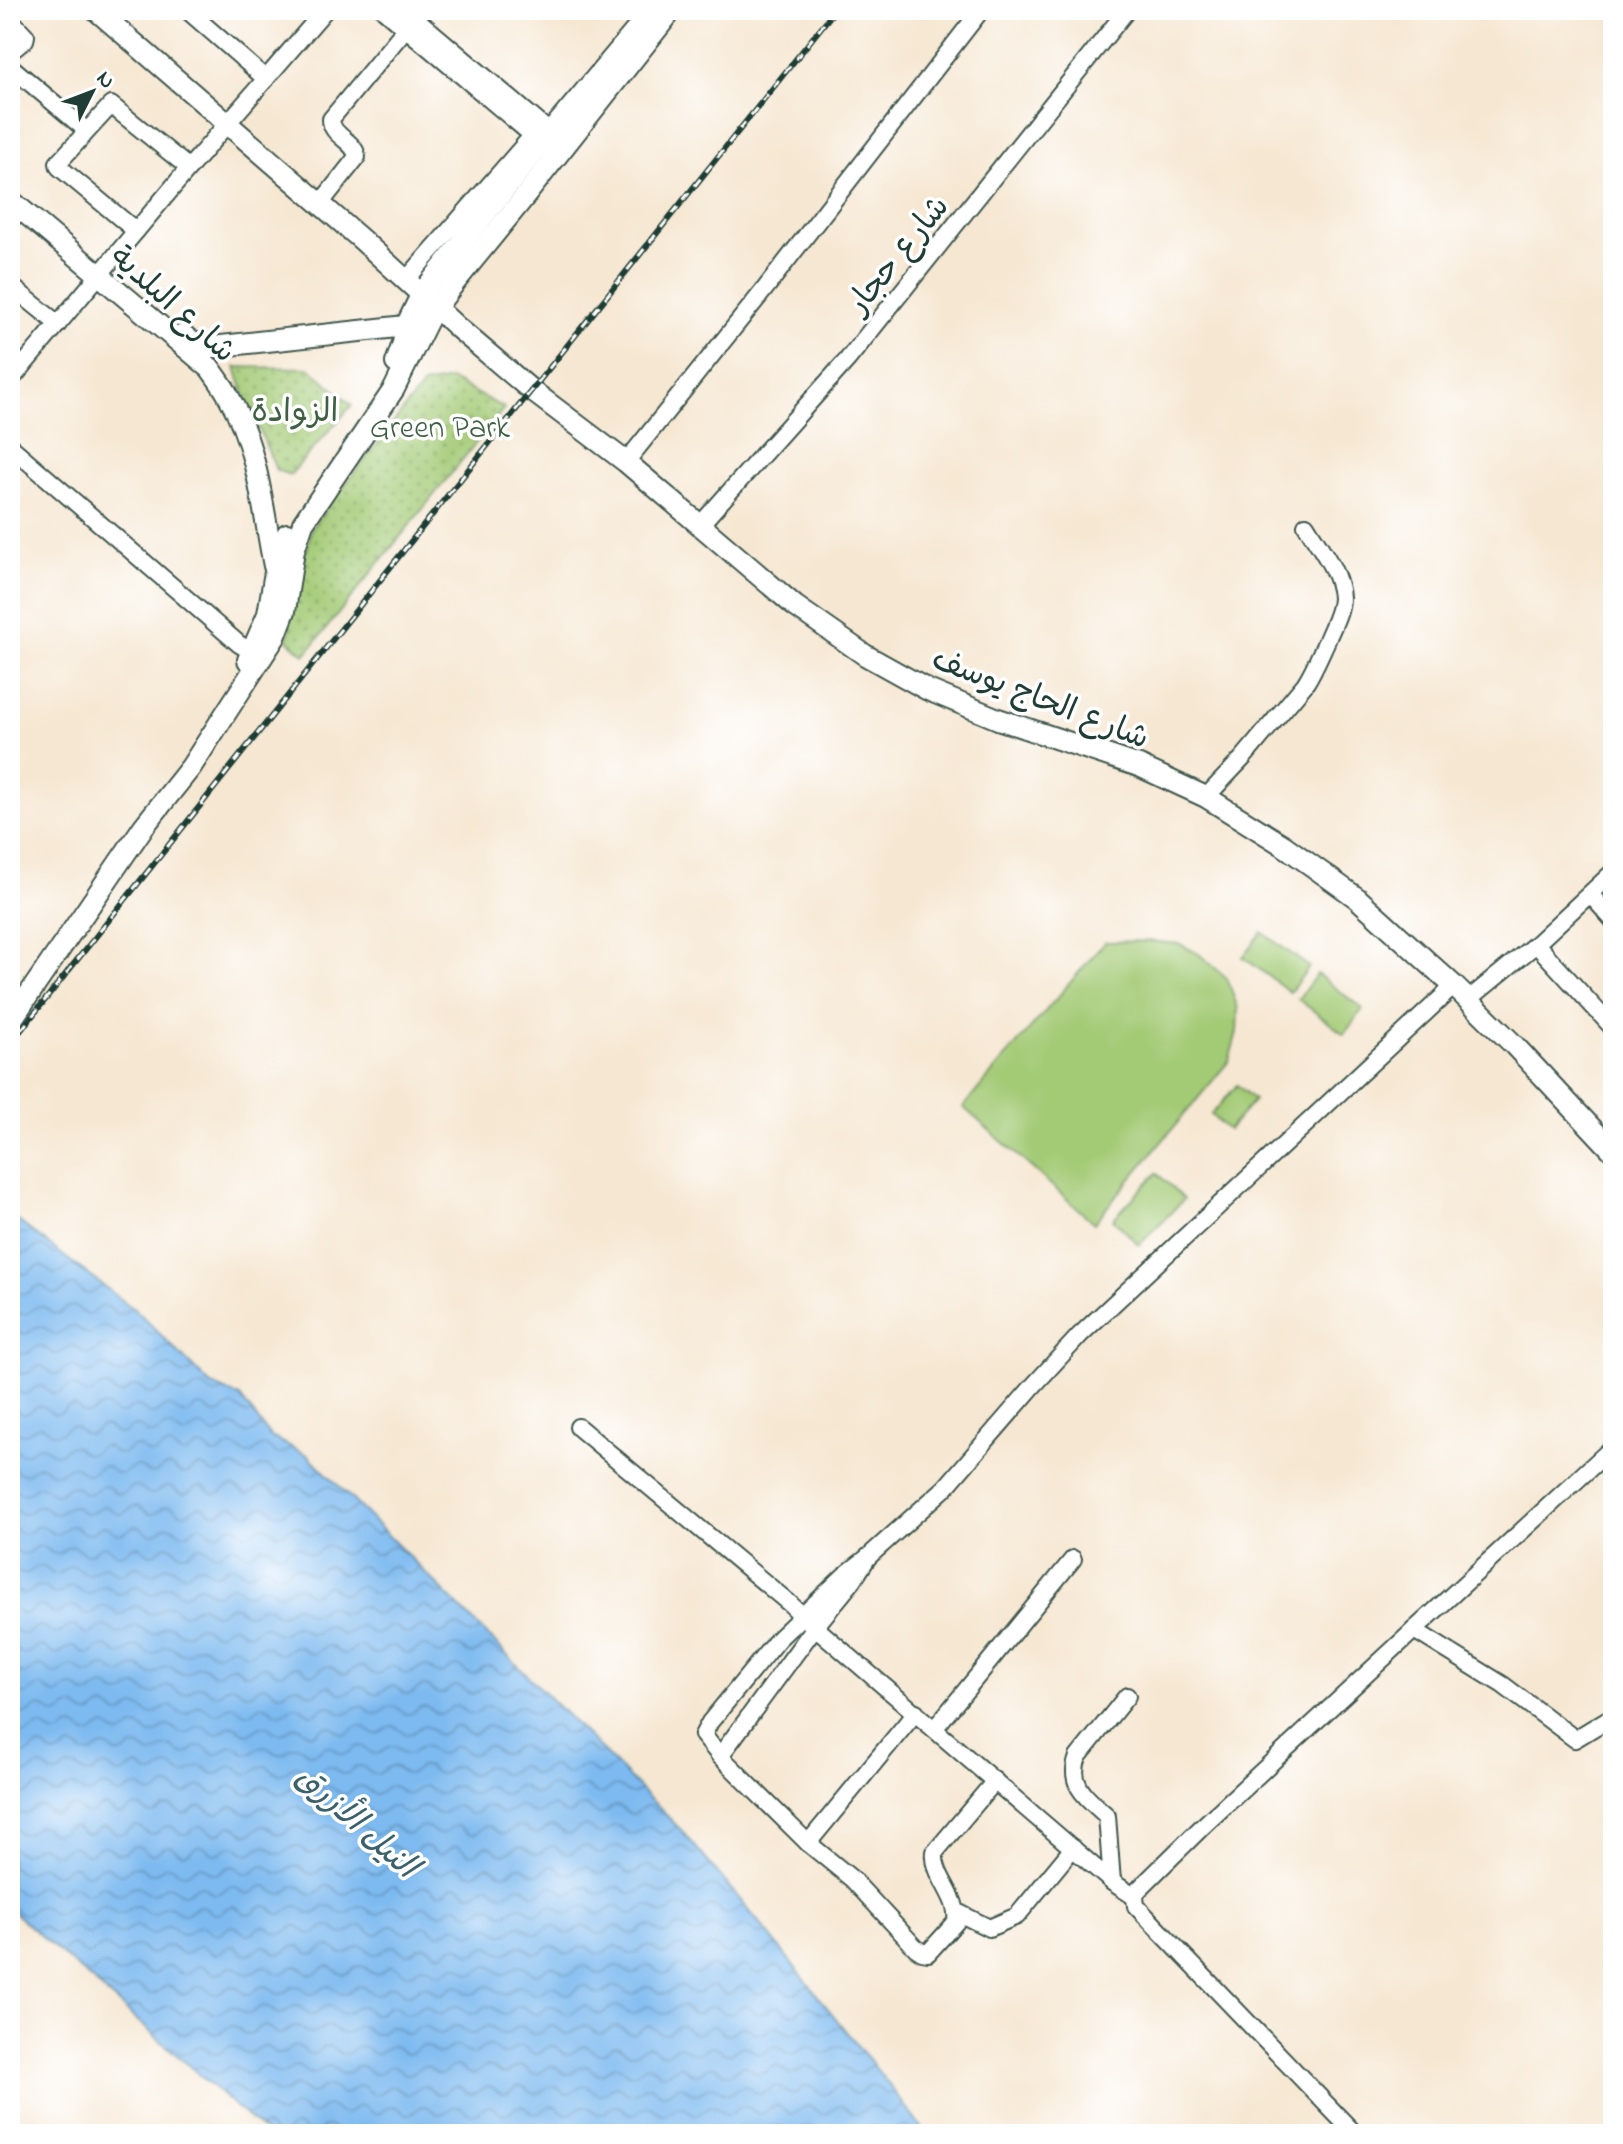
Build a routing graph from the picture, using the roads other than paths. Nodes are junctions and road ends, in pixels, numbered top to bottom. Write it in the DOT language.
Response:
graph roads {
  1 [pos="96,10"];
  2 [pos="187,10"];
  3 [pos="325,10"];
  4 [pos="384,10"];
  5 [pos="406,10"];
  6 [pos="653,10"];
  7 [pos="672,10"];
  8 [pos="981,10"];
  9 [pos="1127,10"];
  10 [pos="10,19"];
  11 [pos="406,28"];
  12 [pos="10,52"];
  13 [pos="10,66"];
  14 [pos="266,79"];
  15 [pos="227,123"];
  16 [pos="86,130"];
  17 [pos="549,142"];
  18 [pos="189,168"];
  19 [pos="10,189"];
  20 [pos="10,200"];
  21 [pos="320,204"];
  22 [pos="136,231"];
  23 [pos="102,273"];
  24 [pos="10,285"];
  25 [pos="422,293"];
  26 [pos="58,324"];
  27 [pos="406,326"];
  28 [pos="16,361"];
  29 [pos="10,381"];
  30 [pos="10,446"];
  31 [pos="626,462"];
  32 [pos="700,525"];
  33 [pos="1306,525"];
  34 [pos="276,573"];
  35 [pos="252,652"];
  36 [pos="1206,797"];
  37 [pos="1613,872"];
  38 [pos="1590,894"];
  39 [pos="1613,920"];
  40 [pos="1536,944"];
  41 [pos="1461,993"];
  42 [pos="10,1007"];
  43 [pos="10,1022"];
  44 [pos="1613,1028"];
  45 [pos="1613,1151"];
  46 [pos="578,1427"];
  47 [pos="1613,1447"];
  48 [pos="868,1557"];
  49 [pos="1073,1559"];
  50 [pos="801,1615"];
  51 [pos="815,1627"];
  52 [pos="1414,1630"];
  53 [pos="1127,1696"];
  54 [pos="916,1712"];
  55 [pos="1613,1716"];
  56 [pos="935,1728"];
  57 [pos="720,1756"];
  58 [pos="995,1781"];
  59 [pos="808,1843"];
  60 [pos="1073,1848"];
  61 [pos="1112,1882"];
  62 [pos="1135,1897"];
  63 [pos="957,1912"];
  64 [pos="1355,2134"];
  1 -- 15 [label="main road, شارع الحاج يوسف"];
  2 -- 14 [label="street"];
  3 -- 14 [label="street"];
  4 -- 11 [label="street"];
  5 -- 17 [label="street"];
  6 -- 17 [label="main road"];
  7 -- 17 [label="main road"];
  8 -- 31 [label="street"];
  9 -- 32 [label="street, شارع حجار"];
  10 -- 12 [label="street"];
  11 -- 17 [label="street"];
  11 -- 21 [label="street"];
  13 -- 16 [label="street"];
  14 -- 15 [label="street"];
  15 -- 18 [label="street"];
  15 -- 21 [label="main road, شارع الحاج يوسف"];
  16 -- 18 [label="street"];
  16 -- 22 [label="street"];
  17 -- 25 [label="main road"];
  18 -- 22 [label="street"];
  19 -- 23 [label="main road, شارع البلدية"];
  20 -- 23 [label="main road, شارع البلدية"];
  21 -- 25 [label="main road, شارع الحاج يوسف"];
  22 -- 23 [label="street"];
  23 -- 26 [label="street"];
  23 -- 27 [label="main road, شارع البلدية"];
  23 -- 34 [label="main road, شارع البلدية"];
  24 -- 26 [label="street"];
  25 -- 27 [label="main road"];
  25 -- 31 [label="main road, شارع الحاج يوسف"];
  25 -- 43 [label="main road"];
  26 -- 28 [label="street"];
  27 -- 34 [label="main road"];
  28 -- 29 [label="street"];
  30 -- 35 [label="street"];
  31 -- 32 [label="main road, شارع الحاج يوسف"];
  32 -- 36 [label="main road, شارع الحاج يوسف"];
  33 -- 36 [label="street"];
  34 -- 35 [label="main road"];
  35 -- 42 [label="main road"];
  36 -- 41 [label="main road, شارع الحاج يوسف"];
  37 -- 38 [label="street"];
  38 -- 39 [label="street"];
  38 -- 40 [label="street"];
  40 -- 41 [label="street"];
  40 -- 44 [label="street"];
  41 -- 45 [label="main road, شارع الحاج يوسف"];
  41 -- 48 [label="street"];
  46 -- 50 [label="street"];
  47 -- 52 [label="street"];
  48 -- 50 [label="street"];
  48 -- 51 [label="street"];
  49 -- 56 [label="street"];
  50 -- 51 [label="street"];
  50 -- 57 [label="street"];
  51 -- 54 [label="street"];
  51 -- 57 [label="street"];
  52 -- 55 [label="street"];
  52 -- 62 [label="street"];
  53 -- 61 [label="street"];
  54 -- 56 [label="street"];
  54 -- 59 [label="street"];
  56 -- 58 [label="street"];
  57 -- 59 [label="street"];
  58 -- 60 [label="street"];
  58 -- 63 [label="street"];
  59 -- 63 [label="street"];
  60 -- 61 [label="street"];
  60 -- 63 [label="street"];
  61 -- 62 [label="street"];
  62 -- 64 [label="street"];
}
